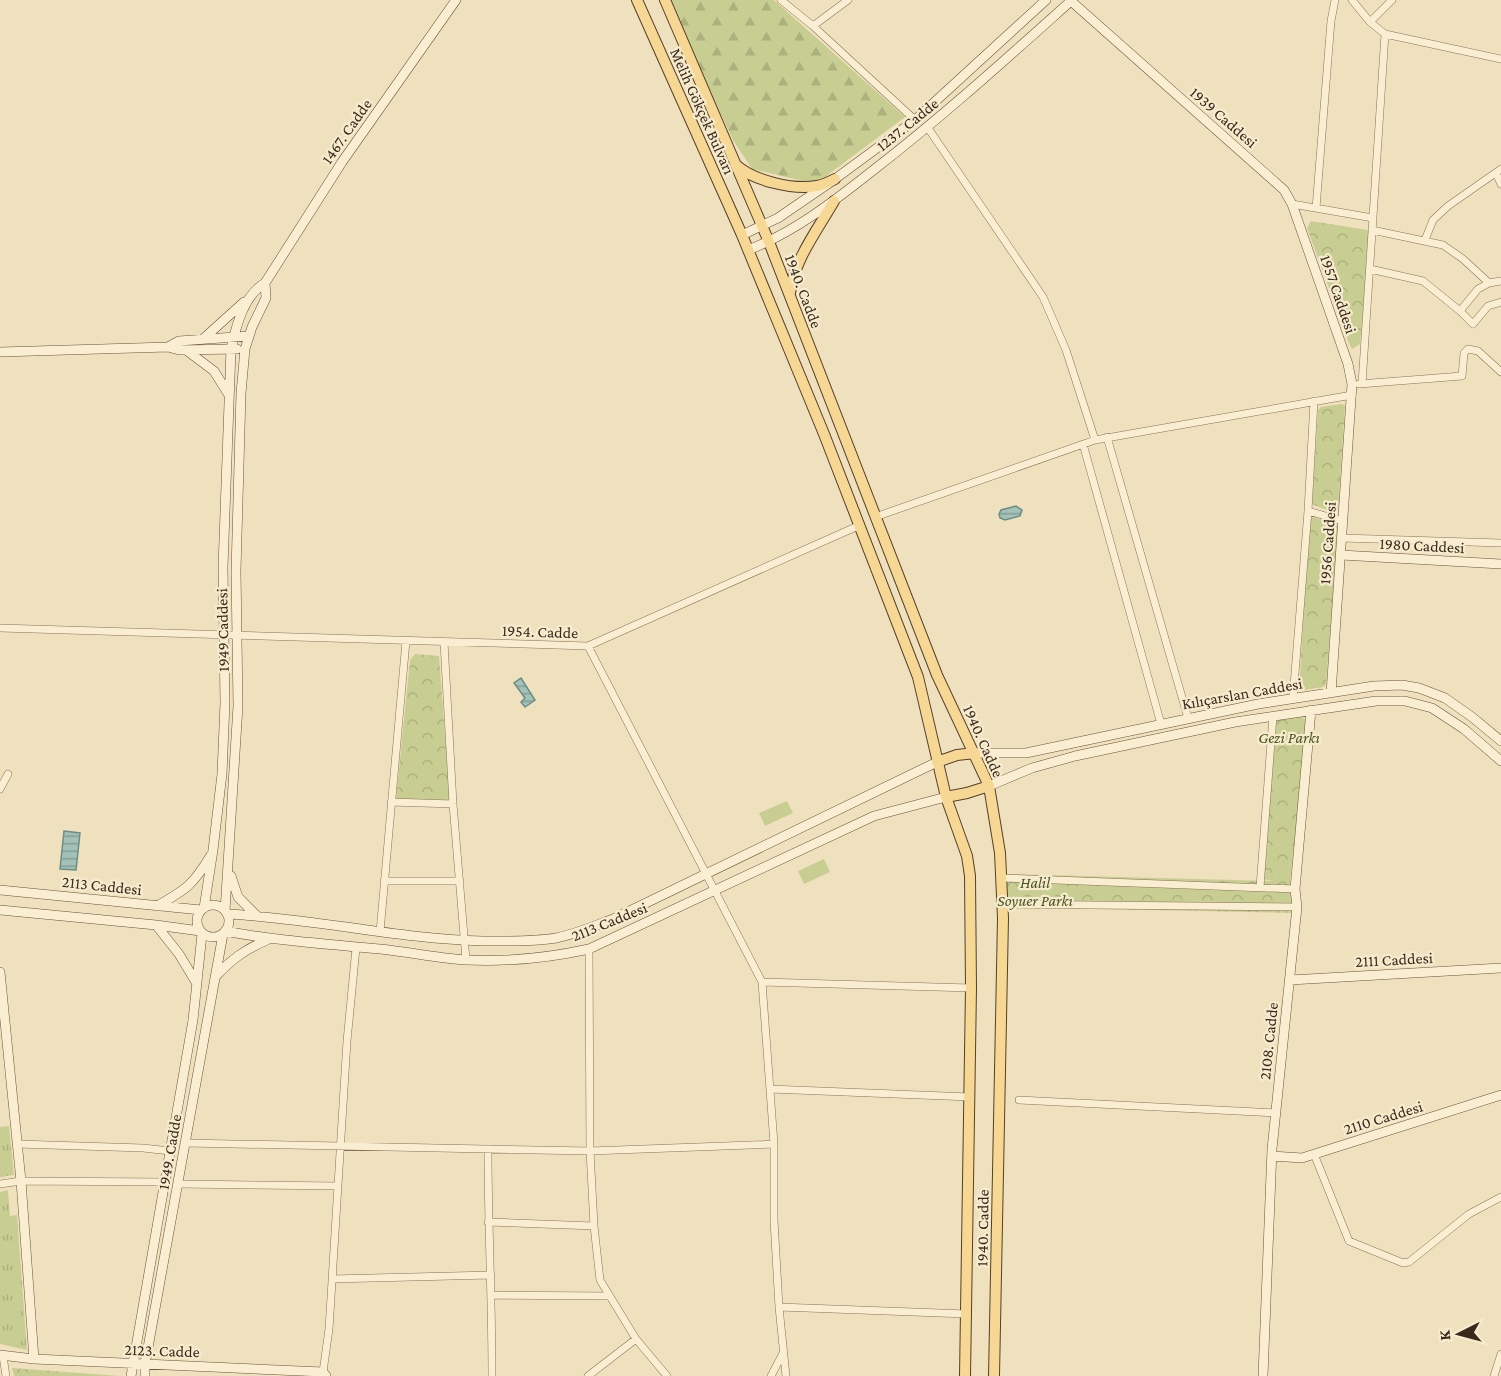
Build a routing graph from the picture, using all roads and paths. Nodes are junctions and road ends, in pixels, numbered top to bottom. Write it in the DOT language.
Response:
graph roads {
  1 [pos="456,0"];
  2 [pos="637,0"];
  3 [pos="665,0"];
  4 [pos="781,0"];
  5 [pos="848,0"];
  6 [pos="1046,0"];
  7 [pos="1335,0"];
  8 [pos="1352,0"];
  9 [pos="1392,0"];
  10 [pos="1071,1"];
  11 [pos="1370,22"];
  12 [pos="813,26"];
  13 [pos="1385,34"];
  14 [pos="1501,59"];
  15 [pos="915,120"];
  16 [pos="928,128"];
  17 [pos="735,165"];
  18 [pos="1499,171"];
  19 [pos="835,180"];
  20 [pos="1501,184"];
  21 [pos="834,201"];
  22 [pos="1292,204"];
  23 [pos="1316,208"];
  24 [pos="1373,218"];
  25 [pos="762,226"];
  26 [pos="1372,230"];
  27 [pos="742,235"];
  28 [pos="1425,240"];
  29 [pos="769,242"];
  30 [pos="748,250"];
  31 [pos="1370,269"];
  32 [pos="1501,281"];
  33 [pos="265,283"];
  34 [pos="1489,283"];
  35 [pos="790,296"];
  36 [pos="248,298"];
  37 [pos="1501,302"];
  38 [pos="1460,311"];
  39 [pos="249,336"];
  40 [pos="233,337"];
  41 [pos="202,339"];
  42 [pos="168,347"];
  43 [pos="231,349"];
  44 [pos="245,349"];
  45 [pos="186,350"];
  46 [pos="0,352"];
  47 [pos="1501,372"];
  48 [pos="1355,387"];
  49 [pos="230,397"];
  50 [pos="1314,401"];
  51 [pos="1107,437"];
  52 [pos="1095,440"];
  53 [pos="1083,444"];
  54 [pos="1308,511"];
  55 [pos="875,517"];
  56 [pos="1343,521"];
  57 [pos="858,525"];
  58 [pos="1342,538"];
  59 [pos="1501,543"];
  60 [pos="1341,555"];
  61 [pos="1501,564"];
  62 [pos="0,628"];
  63 [pos="231,636"];
  64 [pos="406,641"];
  65 [pos="444,642"];
  66 [pos="588,646"];
  67 [pos="1331,693"];
  68 [pos="1293,698"];
  69 [pos="1311,710"];
  70 [pos="1273,716"];
  71 [pos="1188,718"];
  72 [pos="1161,724"];
  73 [pos="1501,740"];
  74 [pos="975,753"];
  75 [pos="1501,760"];
  76 [pos="937,762"];
  77 [pos="8,774"];
  78 [pos="989,786"];
  79 [pos="0,789"];
  80 [pos="946,797"];
  81 [pos="391,802"];
  82 [pos="453,804"];
  83 [pos="213,850"];
  84 [pos="229,862"];
  85 [pos="706,874"];
  86 [pos="1002,878"];
  87 [pos="384,881"];
  88 [pos="460,881"];
  89 [pos="1260,887"];
  90 [pos="1295,889"];
  91 [pos="0,890"];
  92 [pos="714,891"];
  93 [pos="1003,904"];
  94 [pos="156,906"];
  95 [pos="1297,907"];
  96 [pos="202,909"];
  97 [pos="0,910"];
  98 [pos="226,913"];
  99 [pos="257,916"];
  100 [pos="156,925"];
  101 [pos="201,932"];
  102 [pos="380,932"];
  103 [pos="224,933"];
  104 [pos="267,939"];
  105 [pos="465,940"];
  106 [pos="356,948"];
  107 [pos="589,949"];
  108 [pos="466,960"];
  109 [pos="1501,968"];
  110 [pos="0,972"];
  111 [pos="214,979"];
  112 [pos="1290,980"];
  113 [pos="762,982"];
  114 [pos="198,985"];
  115 [pos="971,988"];
  116 [pos="770,1089"];
  117 [pos="1501,1095"];
  118 [pos="970,1098"];
  119 [pos="1019,1100"];
  120 [pos="1276,1113"];
  121 [pos="186,1143"];
  122 [pos="18,1144"];
  123 [pos="774,1144"];
  124 [pos="340,1148"];
  125 [pos="488,1149"];
  126 [pos="170,1151"];
  127 [pos="590,1151"];
  128 [pos="1314,1154"];
  129 [pos="1272,1156"];
  130 [pos="21,1181"];
  131 [pos="165,1182"];
  132 [pos="0,1184"];
  133 [pos="179,1184"];
  134 [pos="338,1186"];
  135 [pos="1501,1197"];
  136 [pos="489,1222"];
  137 [pos="594,1226"];
  138 [pos="491,1275"];
  139 [pos="332,1279"];
  140 [pos="492,1295"];
  141 [pos="609,1296"];
  142 [pos="779,1307"];
  143 [pos="967,1314"];
  144 [pos="636,1339"];
  145 [pos="783,1353"];
  146 [pos="1501,1354"];
  147 [pos="1,1355"];
  148 [pos="34,1359"];
  149 [pos="132,1364"];
  150 [pos="145,1364"];
  151 [pos="325,1374"];
  152 [pos="6,1376"];
  153 [pos="131,1376"];
  154 [pos="145,1376"];
  155 [pos="492,1376"];
  156 [pos="588,1376"];
  157 [pos="667,1376"];
  158 [pos="771,1376"];
  159 [pos="786,1376"];
  160 [pos="965,1376"];
  161 [pos="994,1376"];
  162 [pos="1263,1376"];
  163 [pos="1494,1376"];
  1 -- 33 [label="street, 1467. Cadde"];
  2 -- 27 [label="main road, Melih Gökçek Bulvarı"];
  3 -- 17 [label="main road, Melih Gökçek Bulvarı"];
  4 -- 12 [label="street"];
  5 -- 12 [label="street"];
  6 -- 15 [label="street, 1237. Cadde"];
  7 -- 23 [label="street"];
  8 -- 11 [label="street"];
  9 -- 11 [label="street"];
  10 -- 16 [label="street, 1237. Cadde"];
  10 -- 22 [label="street, 1939 Caddesi"];
  11 -- 13 [label="street"];
  12 -- 15 [label="street"];
  13 -- 14 [label="street"];
  13 -- 24 [label="street"];
  15 -- 19 [label="street, 1237. Cadde"];
  16 -- 21 [label="street, 1237. Cadde"];
  16 -- 52 [label="street"];
  17 -- 19 [label="main road"];
  17 -- 25 [label="main road, Melih Gökçek Bulvarı"];
  18 -- 20 [label="street"];
  18 -- 28 [label="street"];
  19 -- 25 [label="street, 1237. Cadde"];
  21 -- 29 [label="street, 1237. Cadde"];
  21 -- 35 [label="main road"];
  22 -- 23 [label="street"];
  22 -- 48 [label="street, 1957 Caddesi"];
  23 -- 24 [label="street"];
  24 -- 26 [label="street"];
  25 -- 27 [label="street, 1237. Cadde"];
  25 -- 29 [label="main road, 1940. Cadde"];
  26 -- 28 [label="street"];
  26 -- 31 [label="street"];
  27 -- 30 [label="main road, 1940. Cadde"];
  28 -- 34 [label="street"];
  29 -- 30 [label="street, 1237. Cadde"];
  29 -- 35 [label="main road, 1940. Cadde"];
  30 -- 57 [label="main road, 1940. Cadde"];
  31 -- 38 [label="street"];
  31 -- 48 [label="street"];
  32 -- 34 [label="street"];
  33 -- 36 [label="street, 1467. Cadde"];
  33 -- 39 [label="street, 1467. Cadde"];
  34 -- 38 [label="street"];
  35 -- 55 [label="main road, 1940. Cadde"];
  36 -- 40 [label="street, 1467. Cadde"];
  36 -- 41 [label="street"];
  37 -- 38 [label="street"];
  39 -- 40 [label="street"];
  39 -- 44 [label="street, 1467. Cadde"];
  40 -- 41 [label="street"];
  40 -- 43 [label="street, 1467. Cadde"];
  41 -- 42 [label="street"];
  42 -- 45 [label="street"];
  42 -- 46 [label="street"];
  43 -- 44 [label="street"];
  43 -- 45 [label="street"];
  43 -- 49 [label="street, 1949 Caddesi"];
  44 -- 63 [label="street, 1949 Caddesi"];
  45 -- 49 [label="street"];
  47 -- 48 [label="street"];
  48 -- 50 [label="street"];
  48 -- 56 [label="street, 1956 Caddesi"];
  49 -- 63 [label="street, 1949 Caddesi"];
  50 -- 51 [label="street"];
  50 -- 54 [label="street"];
  51 -- 52 [label="street"];
  51 -- 71 [label="street"];
  52 -- 53 [label="street"];
  53 -- 55 [label="street"];
  53 -- 72 [label="street"];
  54 -- 56 [label="street"];
  54 -- 68 [label="street"];
  55 -- 74 [label="main road, 1940. Cadde"];
  56 -- 58 [label="street, 1956 Caddesi"];
  57 -- 66 [label="street, 1954. Cadde"];
  57 -- 76 [label="main road, 1940. Cadde"];
  58 -- 59 [label="street"];
  58 -- 60 [label="street, 1956 Caddesi"];
  60 -- 61 [label="street, 1980 Caddesi"];
  60 -- 67 [label="street, 1956 Caddesi"];
  62 -- 63 [label="street, 1954. Cadde"];
  63 -- 64 [label="street, 1954. Cadde"];
  63 -- 83 [label="street, 1949 Caddesi"];
  63 -- 84 [label="street, 1949 Caddesi"];
  64 -- 65 [label="street, 1954. Cadde"];
  64 -- 81 [label="street"];
  65 -- 66 [label="street, 1954. Cadde"];
  65 -- 82 [label="street"];
  66 -- 85 [label="street"];
  67 -- 68 [label="street, Kılıçarslan Caddesi"];
  67 -- 73 [label="street, Kılıçarslan Caddesi"];
  68 -- 71 [label="street, Kılıçarslan Caddesi"];
  69 -- 70 [label="street, Kılıçarslan Caddesi"];
  69 -- 75 [label="street, Kılıçarslan Caddesi"];
  69 -- 90 [label="street, 2108. Cadde"];
  70 -- 78 [label="street, Kılıçarslan Caddesi"];
  70 -- 89 [label="street"];
  71 -- 72 [label="street, Kılıçarslan Caddesi"];
  72 -- 74 [label="street, Kılıçarslan Caddesi"];
  74 -- 76 [label="main road"];
  74 -- 78 [label="main road, 1940. Cadde"];
  76 -- 80 [label="main road, 1940. Cadde"];
  76 -- 85 [label="street, 2113 Caddesi"];
  77 -- 79 [label="street"];
  78 -- 80 [label="main road"];
  78 -- 86 [label="main road, 1940. Cadde"];
  80 -- 92 [label="street, 2113 Caddesi"];
  80 -- 115 [label="main road, 1940. Cadde"];
  81 -- 82 [label="street"];
  81 -- 87 [label="street"];
  82 -- 88 [label="street"];
  83 -- 94 [label="street"];
  83 -- 96 [label="street, 1949 Caddesi"];
  84 -- 98 [label="street, 1949 Caddesi"];
  84 -- 99 [label="street"];
  85 -- 92 [label="street"];
  85 -- 105 [label="street, 2113 Caddesi"];
  86 -- 89 [label="street"];
  86 -- 93 [label="main road, 1940. Cadde"];
  87 -- 88 [label="street"];
  87 -- 102 [label="street"];
  88 -- 105 [label="street"];
  89 -- 90 [label="street"];
  90 -- 95 [label="street, 2108. Cadde"];
  91 -- 94 [label="street, 2113 Caddesi"];
  92 -- 107 [label="street, 2113 Caddesi"];
  92 -- 113 [label="street"];
  93 -- 95 [label="street"];
  93 -- 161 [label="main road, 1940. Cadde"];
  94 -- 96 [label="street, 2113 Caddesi"];
  95 -- 112 [label="street, 2108. Cadde"];
  96 -- 98 [label="street"];
  96 -- 101 [label="street"];
  97 -- 100 [label="street, 2113 Caddesi"];
  98 -- 99 [label="street, 2113 Caddesi"];
  98 -- 103 [label="street"];
  99 -- 102 [label="street, 2113 Caddesi"];
  100 -- 101 [label="street, 2113 Caddesi"];
  100 -- 114 [label="street"];
  101 -- 103 [label="street"];
  101 -- 114 [label="street"];
  102 -- 105 [label="street, 2113 Caddesi"];
  103 -- 104 [label="street, 2113 Caddesi"];
  103 -- 111 [label="street, 1949. Cadde"];
  104 -- 106 [label="street, 2113 Caddesi"];
  104 -- 111 [label="street"];
  105 -- 108 [label="street"];
  106 -- 108 [label="street, 2113 Caddesi"];
  106 -- 124 [label="street"];
  107 -- 108 [label="street, 2113 Caddesi"];
  107 -- 127 [label="street"];
  109 -- 112 [label="street, 2111 Caddesi"];
  110 -- 122 [label="street"];
  111 -- 121 [label="street, 1949. Cadde"];
  112 -- 120 [label="street, 2108. Cadde"];
  113 -- 115 [label="street"];
  113 -- 116 [label="street"];
  114 -- 126 [label="street, 1949. Cadde"];
  115 -- 118 [label="main road, 1940. Cadde"];
  116 -- 118 [label="street"];
  116 -- 123 [label="street"];
  117 -- 128 [label="street, 2110 Caddesi"];
  118 -- 143 [label="main road, 1940. Cadde"];
  119 -- 120 [label="street"];
  120 -- 129 [label="street, 2108. Cadde"];
  121 -- 124 [label="street"];
  121 -- 133 [label="street, 1949. Cadde"];
  122 -- 126 [label="street"];
  122 -- 130 [label="street"];
  123 -- 127 [label="street"];
  123 -- 142 [label="street"];
  124 -- 125 [label="street"];
  124 -- 134 [label="street"];
  125 -- 127 [label="street"];
  125 -- 136 [label="street"];
  126 -- 131 [label="street, 1949. Cadde"];
  127 -- 137 [label="street"];
  128 -- 129 [label="street, 2110 Caddesi"];
  128 -- 135 [label="street"];
  129 -- 162 [label="street, 2108. Cadde"];
  130 -- 131 [label="street"];
  130 -- 132 [label="street"];
  130 -- 148 [label="street"];
  131 -- 149 [label="street, 1949. Cadde"];
  133 -- 134 [label="street"];
  133 -- 150 [label="street, 1949. Cadde"];
  134 -- 139 [label="street"];
  136 -- 137 [label="street"];
  136 -- 138 [label="street"];
  137 -- 141 [label="street"];
  138 -- 139 [label="street"];
  138 -- 140 [label="street"];
  139 -- 151 [label="street"];
  140 -- 141 [label="street"];
  140 -- 155 [label="street"];
  141 -- 144 [label="street"];
  142 -- 143 [label="street"];
  142 -- 145 [label="street"];
  143 -- 160 [label="main road, 1940. Cadde"];
  144 -- 156 [label="street"];
  144 -- 157 [label="street"];
  145 -- 158 [label="street"];
  145 -- 159 [label="street"];
  146 -- 163 [label="street"];
  147 -- 148 [label="street, 2123. Cadde"];
  147 -- 152 [label="street"];
  148 -- 149 [label="street, 2123. Cadde"];
  149 -- 150 [label="street, 2123. Cadde"];
  149 -- 153 [label="street, 1949. Cadde"];
  150 -- 151 [label="street, 2123. Cadde"];
  150 -- 154 [label="street, 1949. Cadde"];
}
